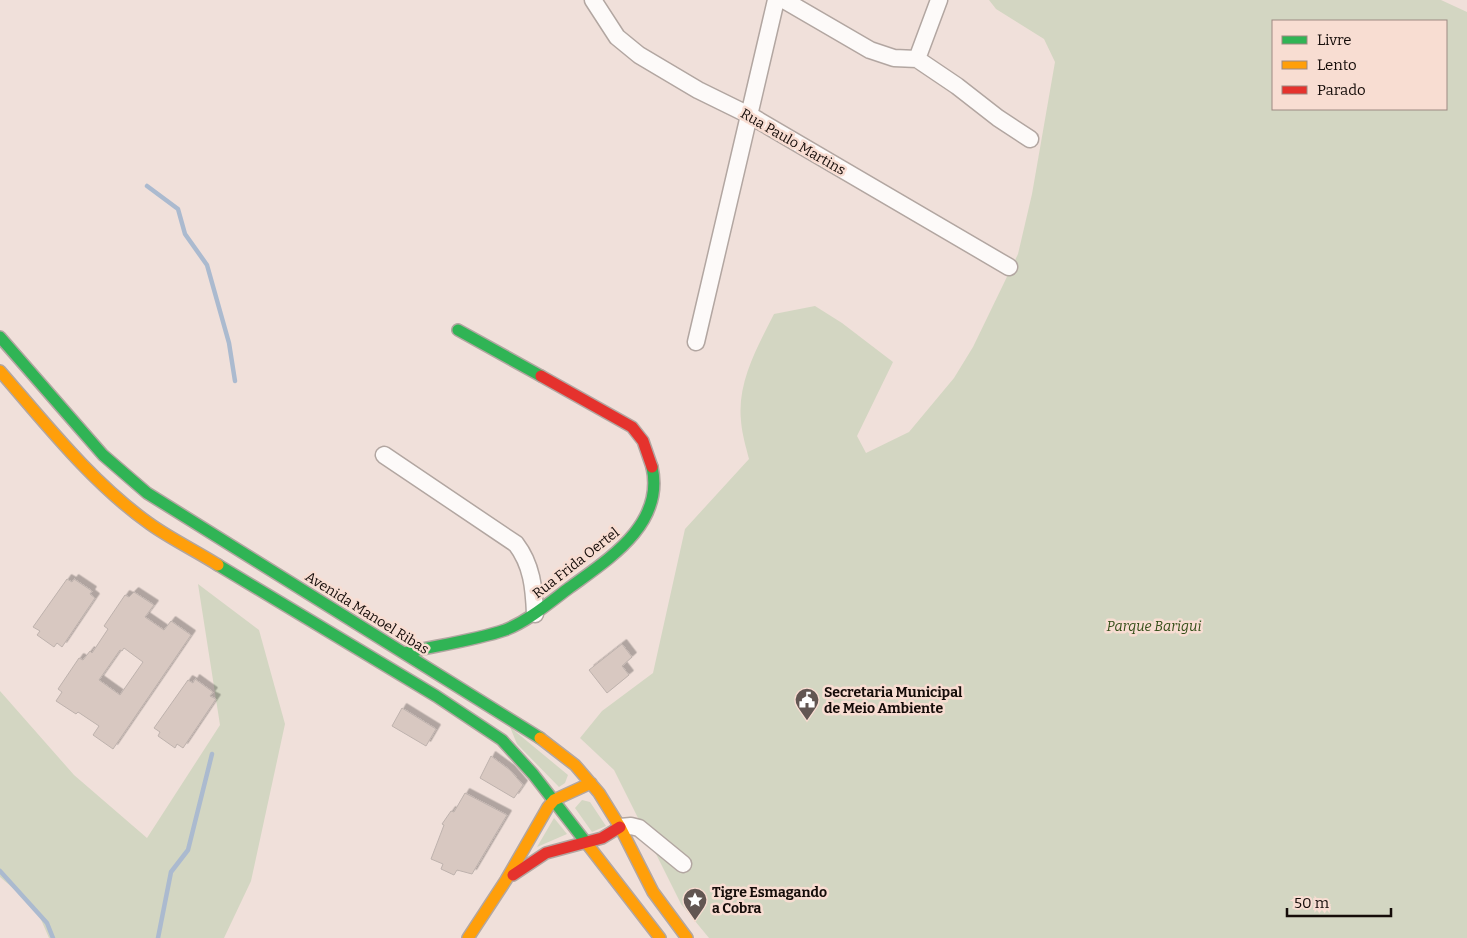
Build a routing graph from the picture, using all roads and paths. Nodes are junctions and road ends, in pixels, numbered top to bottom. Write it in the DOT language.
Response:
graph roads {
  1 [pos="593,0"];
  2 [pos="776,0"];
  3 [pos="784,0"];
  4 [pos="939,0"];
  5 [pos="917,59"];
  6 [pos="750,116"];
  7 [pos="1030,139"];
  8 [pos="1009,267"];
  9 [pos="458,330"];
  10 [pos="0,337"];
  11 [pos="696,342"];
  12 [pos="0,371"];
  13 [pos="41,418"];
  14 [pos="79,428"];
  15 [pos="384,455"];
  16 [pos="535,614"];
  17 [pos="364,652"];
  18 [pos="404,653"];
  19 [pos="436,696"];
  20 [pos="479,699"];
  21 [pos="591,783"];
  22 [pos="554,800"];
  23 [pos="620,827"];
  24 [pos="587,842"];
  25 [pos="682,864"];
  26 [pos="506,880"];
  27 [pos="468,938"];
  28 [pos="660,938"];
  29 [pos="687,938"];
  1 -- 6 [label="street, Rua Paulo Martins"];
  2 -- 6 [label="street"];
  3 -- 5 [label="street"];
  4 -- 5 [label="street"];
  5 -- 7 [label="street"];
  6 -- 8 [label="street, Rua Paulo Martins"];
  6 -- 11 [label="street"];
  9 -- 16 [label="main road, Rua Frida Oertel"];
  10 -- 14 [label="main road, Avenida Manoel Ribas"];
  12 -- 13 [label="main road"];
  13 -- 14 [label="main road"];
  13 -- 17 [label="main road"];
  14 -- 18 [label="main road, Avenida Manoel Ribas"];
  15 -- 16 [label="street"];
  16 -- 18 [label="main road, Rua Frida Oertel"];
  17 -- 18 [label="main road, Rua Frida Oertel"];
  17 -- 19 [label="main road"];
  18 -- 20 [label="main road, Avenida Manoel Ribas"];
  19 -- 20 [label="main road"];
  19 -- 22 [label="main road"];
  20 -- 21 [label="main road, Avenida Manoel Ribas"];
  21 -- 22 [label="main road"];
  21 -- 23 [label="main road, Avenida Manoel Ribas"];
  22 -- 24 [label="main road"];
  22 -- 26 [label="main road"];
  23 -- 24 [label="main road"];
  23 -- 25 [label="street"];
  23 -- 29 [label="main road, Avenida Manoel Ribas"];
  24 -- 26 [label="main road"];
  24 -- 28 [label="main road"];
  26 -- 27 [label="main road"];
}
